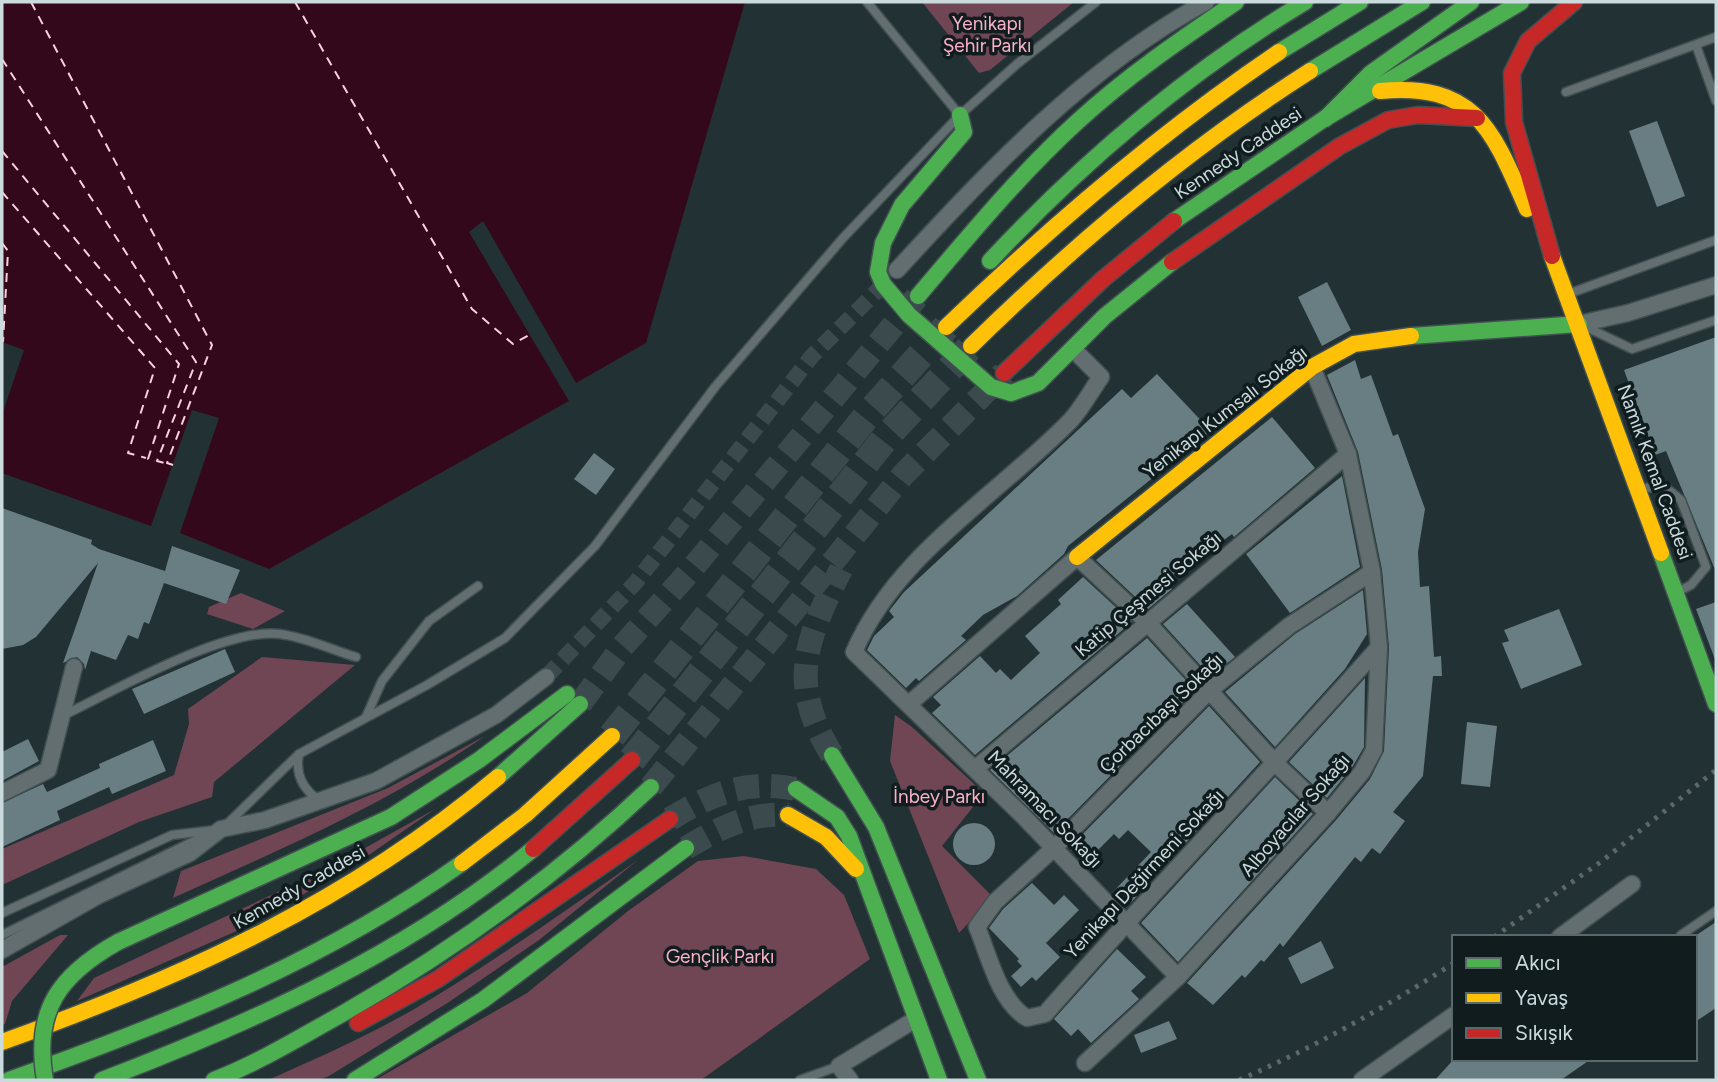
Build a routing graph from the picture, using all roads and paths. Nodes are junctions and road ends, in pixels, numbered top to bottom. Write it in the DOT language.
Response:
graph roads {
  1 [pos="867,2"];
  2 [pos="1096,2"];
  3 [pos="1206,2"];
  4 [pos="1236,2"];
  5 [pos="1305,2"];
  6 [pos="1360,2"];
  7 [pos="1422,2"];
  8 [pos="1471,2"];
  9 [pos="1521,2"];
  10 [pos="1574,2"];
  11 [pos="1716,37"];
  12 [pos="1696,45"];
  13 [pos="1566,92"];
  14 [pos="1367,94"];
  15 [pos="1716,101"];
  16 [pos="960,115"];
  17 [pos="1477,118"];
  18 [pos="1325,119"];
  19 [pos="1716,240"];
  20 [pos="1552,256"];
  21 [pos="897,270"];
  22 [pos="1716,285"];
  23 [pos="1568,294"];
  24 [pos="918,296"];
  25 [pos="1716,320"];
  26 [pos="1579,324"];
  27 [pos="971,346"];
  28 [pos="1073,349"];
  29 [pos="1312,367"];
  30 [pos="1004,373"];
  31 [pos="1348,454"];
  32 [pos="1639,488"];
  33 [pos="1077,557"];
  34 [pos="1372,572"];
  35 [pos="478,586"];
  36 [pos="1677,592"];
  37 [pos="1146,621"];
  38 [pos="1379,647"];
  39 [pos="356,657"];
  40 [pos="74,667"];
  41 [pos="546,677"];
  42 [pos="1210,690"];
  43 [pos="567,694"];
  44 [pos="580,704"];
  45 [pos="909,704"];
  46 [pos="1716,704"];
  47 [pos="62,716"];
  48 [pos="366,717"];
  49 [pos="612,736"];
  50 [pos="299,754"];
  51 [pos="832,755"];
  52 [pos="632,760"];
  53 [pos="1276,764"];
  54 [pos="976,768"];
  55 [pos="651,787"];
  56 [pos="796,789"];
  57 [pos="2,793"];
  58 [pos="320,802"];
  59 [pos="1328,813"];
  60 [pos="788,815"];
  61 [pos="670,818"];
  62 [pos="221,829"];
  63 [pos="686,848"];
  64 [pos="1054,848"];
  65 [pos="865,880"];
  66 [pos="1633,884"];
  67 [pos="995,902"];
  68 [pos="1716,911"];
  69 [pos="2,913"];
  70 [pos="1126,922"];
  71 [pos="2,934"];
  72 [pos="1563,935"];
  73 [pos="1681,935"];
  74 [pos="2,950"];
  75 [pos="1178,977"];
  76 [pos="1452,1016"];
  77 [pos="916,1019"];
  78 [pos="2,1042"];
  79 [pos="288,1047"];
  80 [pos="1085,1063"];
  81 [pos="839,1066"];
  82 [pos="9,1080"];
  83 [pos="45,1080"];
  84 [pos="103,1080"];
  85 [pos="214,1080"];
  86 [pos="355,1080"];
  87 [pos="800,1080"];
  88 [pos="850,1080"];
  89 [pos="939,1080"];
  90 [pos="978,1080"];
  91 [pos="1362,1080"];
  1 -- 16 [label="lane"];
  2 -- 16 [label="lane"];
  3 -- 21 [label="street"];
  4 -- 24 [label="main road"];
  5 -- 6 [label="main road"];
  7 -- 27 [label="main road"];
  8 -- 18 [label="main road"];
  9 -- 14 [label="main road, Kennedy Caddesi"];
  10 -- 20 [label="main road"];
  11 -- 12 [label="lane"];
  12 -- 13 [label="lane"];
  12 -- 15 [label="lane"];
  14 -- 17 [label="main road"];
  14 -- 18 [label="main road, Kennedy Caddesi"];
  16 -- 28 [label="main road"];
  16 -- 48 [label="lane"];
  17 -- 20 [label="main road"];
  17 -- 28 [label="main road"];
  18 -- 30 [label="main road, Kennedy Caddesi"];
  19 -- 23 [label="lane"];
  20 -- 23 [label="main road, Namık Kemal Caddesi"];
  22 -- 26 [label="street, Yenikapı Kumsalı Sokağı"];
  23 -- 26 [label="main road, Namık Kemal Caddesi"];
  25 -- 26 [label="lane"];
  26 -- 29 [label="main road, Yenikapı Kumsalı Sokağı"];
  26 -- 32 [label="main road, Namık Kemal Caddesi"];
  28 -- 45 [label="street, Mahramacı Sokağı"];
  29 -- 31 [label="street, Alboyacılar Sokağı"];
  29 -- 33 [label="main road, Yenikapı Kumsalı Sokağı"];
  31 -- 34 [label="street, Alboyacılar Sokağı"];
  31 -- 37 [label="street, Katip Çeşmesi Sokağı"];
  32 -- 36 [label="main road, Namık Kemal Caddesi"];
  32 -- 36 [label="lane"];
  33 -- 37 [label="street"];
  33 -- 45 [label="street, Yenikapı Kumsalı Sokağı"];
  34 -- 38 [label="street, Alboyacılar Sokağı"];
  34 -- 42 [label="street, Çorbacıbaşı Sokağı"];
  35 -- 48 [label="lane"];
  36 -- 46 [label="main road, Namık Kemal Caddesi"];
  37 -- 42 [label="street"];
  37 -- 54 [label="street, Katip Çeşmesi Sokağı"];
  38 -- 53 [label="street, Yenikapı Değirmeni Sokağı"];
  38 -- 59 [label="street, Alboyacılar Sokağı"];
  39 -- 47 [label="lane"];
  40 -- 47 [label="street"];
  41 -- 58 [label="street"];
  42 -- 53 [label="street"];
  42 -- 64 [label="street, Çorbacıbaşı Sokağı"];
  43 -- 83 [label="main road, bridge"];
  44 -- 78 [label="main road, Kennedy Caddesi"];
  45 -- 54 [label="street, Mahramacı Sokağı"];
  47 -- 57 [label="street"];
  48 -- 50 [label="lane"];
  49 -- 82 [label="main road"];
  50 -- 58 [label="lane"];
  50 -- 62 [label="lane"];
  51 -- 90 [label="main road"];
  52 -- 84 [label="main road"];
  53 -- 59 [label="street"];
  53 -- 70 [label="street, Yenikapı Değirmeni Sokağı"];
  54 -- 64 [label="street, Mahramacı Sokağı"];
  55 -- 79 [label="main road"];
  56 -- 65 [label="main road"];
  58 -- 62 [label="street"];
  59 -- 75 [label="street, Alboyacılar Sokağı"];
  60 -- 65 [label="main road"];
  61 -- 79 [label="main road"];
  62 -- 69 [label="lane"];
  62 -- 71 [label="lane"];
  62 -- 74 [label="street"];
  63 -- 86 [label="main road"];
  64 -- 67 [label="street, Çorbacıbaşı Sokağı"];
  64 -- 70 [label="street, Mahramacı Sokağı"];
  65 -- 77 [label="main road"];
  66 -- 72 [label="street"];
  67 -- 70 [label="street, Yenikapı Değirmeni Sokağı"];
  68 -- 73 [label="lane"];
  70 -- 75 [label="street, Mahramacı Sokağı"];
  75 -- 80 [label="street, Alboyacılar Sokağı"];
  76 -- 91 [label="street"];
  77 -- 81 [label="street"];
  77 -- 89 [label="main road"];
  79 -- 85 [label="main road"];
  81 -- 87 [label="lane"];
  81 -- 88 [label="street"];
}
